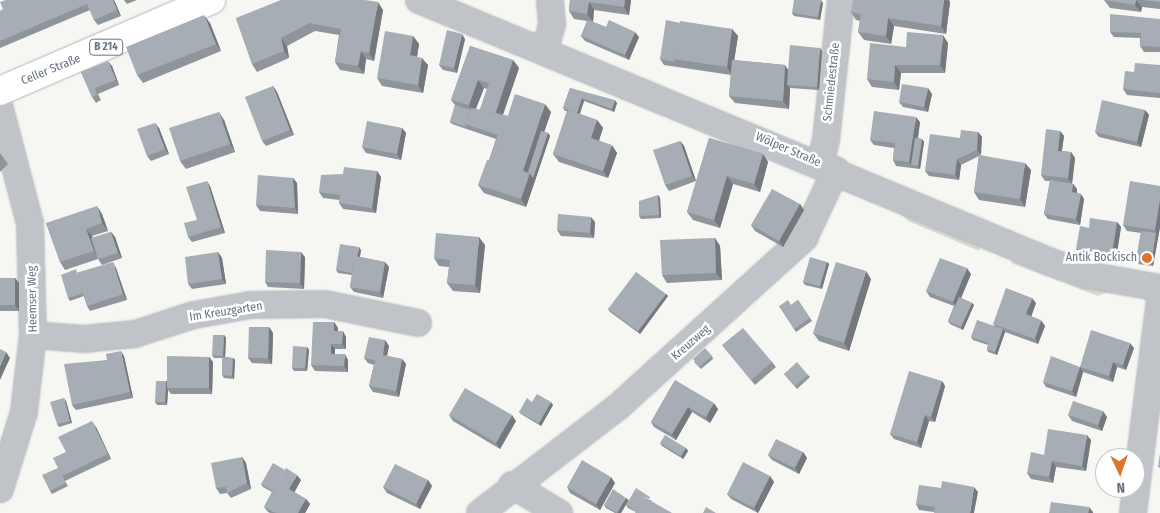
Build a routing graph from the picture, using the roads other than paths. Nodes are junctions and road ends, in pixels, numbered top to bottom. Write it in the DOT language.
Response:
graph roads {
  1 [pos="211,0"];
  2 [pos="419,0"];
  3 [pos="550,0"];
  4 [pos="841,0"];
  5 [pos="545,49"];
  6 [pos="0,91"];
  7 [pos="0,109"];
  8 [pos="828,167"];
  9 [pos="1160,288"];
  10 [pos="1160,298"];
  11 [pos="418,323"];
  12 [pos="34,335"];
  13 [pos="512,485"];
  14 [pos="0,488"];
  15 [pos="480,513"];
  16 [pos="560,513"];
  17 [pos="1132,513"];
  1 -- 6 [label="main road, Celler Straße / B 214"];
  2 -- 5 [label="street, Wölper Straße"];
  3 -- 5 [label="street"];
  4 -- 8 [label="street, Schmiedestraße"];
  5 -- 8 [label="street, Wölper Straße"];
  7 -- 12 [label="street, Heemser Weg"];
  8 -- 9 [label="street, Wölper Straße"];
  8 -- 13 [label="street, Kreuzweg"];
  10 -- 17 [label="street"];
  11 -- 12 [label="street, Im Kreuzgarten"];
  12 -- 14 [label="street, Heemser Weg"];
  13 -- 15 [label="street, Kreuzweg"];
  13 -- 16 [label="street"];
}
